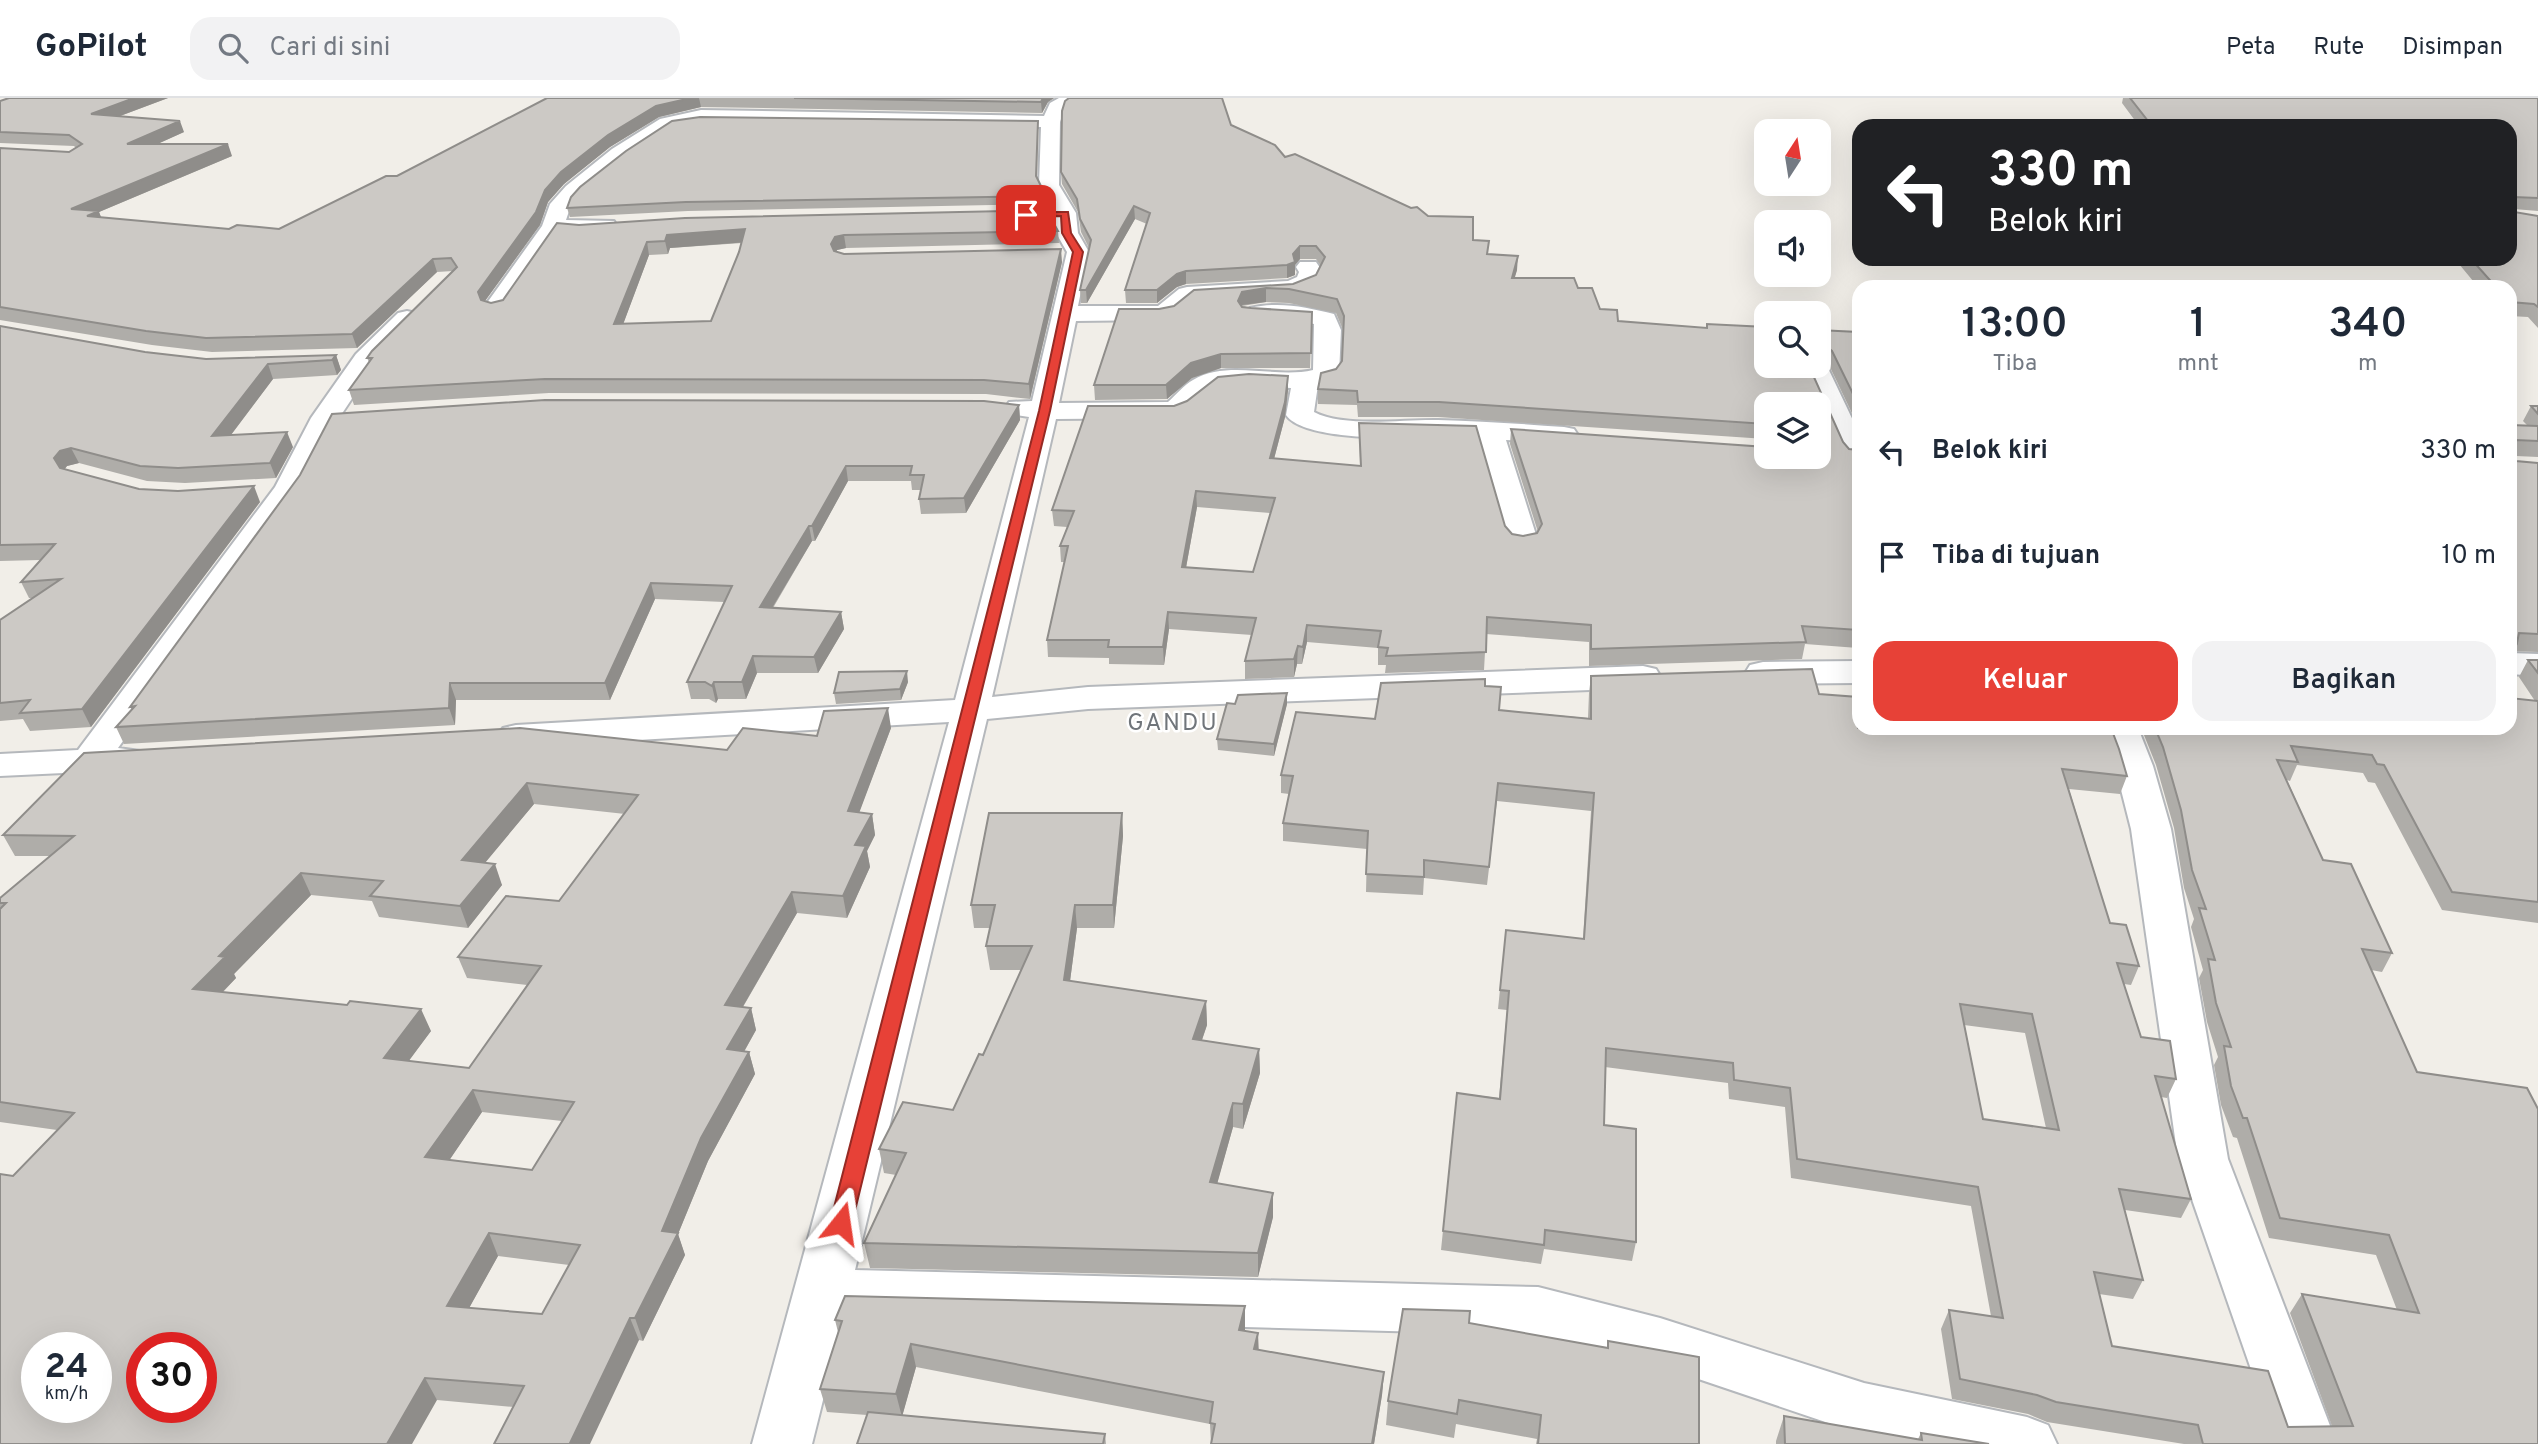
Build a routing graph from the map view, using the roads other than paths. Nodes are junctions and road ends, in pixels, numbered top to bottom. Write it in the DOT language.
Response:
graph roads {
  1 [pos="1072,98"];
  2 [pos="1051,122"];
  3 [pos="1042,214"];
  4 [pos="1065,214"];
  5 [pos="634,224"];
  6 [pos="553,226"];
  7 [pos="1051,252"];
  8 [pos="1078,252"];
  9 [pos="1308,267"];
  10 [pos="429,296"];
  11 [pos="496,307"];
  12 [pos="1166,312"];
  13 [pos="1065,314"];
  14 [pos="1819,378"];
  15 [pos="1301,381"];
  16 [pos="997,406"];
  17 [pos="1044,411"];
  18 [pos="1489,431"];
  19 [pos="1590,437"];
  20 [pos="1848,456"];
  21 [pos="289,489"];
  22 [pos="250,492"];
  23 [pos="1522,541"];
  24 [pos="2517,664"];
  25 [pos="2538,665"];
  26 [pos="1852,673"];
  27 [pos="1720,674"];
  28 [pos="1679,676"];
  29 [pos="971,710"];
  30 [pos="2122,735"];
  31 [pos="488,738"];
  32 [pos="158,757"];
  33 [pos="89,761"];
  34 [pos="0,765"];
  35 [pos="822,1292"];
  36 [pos="782,1444"];
  37 [pos="2027,1444"];
  38 [pos="2307,1444"];
  1 -- 2 [label="street"];
  2 -- 4 [label="street"];
  2 -- 6 [label="street"];
  3 -- 4 [label="street"];
  4 -- 8 [label="street"];
  5 -- 6 [label="street"];
  6 -- 11 [label="street"];
  7 -- 8 [label="street"];
  8 -- 13 [label="street"];
  9 -- 12 [label="street"];
  10 -- 21 [label="street"];
  12 -- 13 [label="street"];
  12 -- 15 [label="street"];
  13 -- 17 [label="street"];
  14 -- 20 [label="street"];
  15 -- 17 [label="street"];
  15 -- 18 [label="street"];
  16 -- 17 [label="street"];
  17 -- 29 [label="street"];
  18 -- 19 [label="street"];
  18 -- 23 [label="street"];
  21 -- 22 [label="street"];
  21 -- 33 [label="street"];
  24 -- 25 [label="street"];
  26 -- 27 [label="street"];
  28 -- 29 [label="street"];
  29 -- 31 [label="street"];
  29 -- 35 [label="street"];
  30 -- 38 [label="street"];
  32 -- 33 [label="street"];
  33 -- 34 [label="street"];
  35 -- 36 [label="street"];
  35 -- 37 [label="street"];
}
